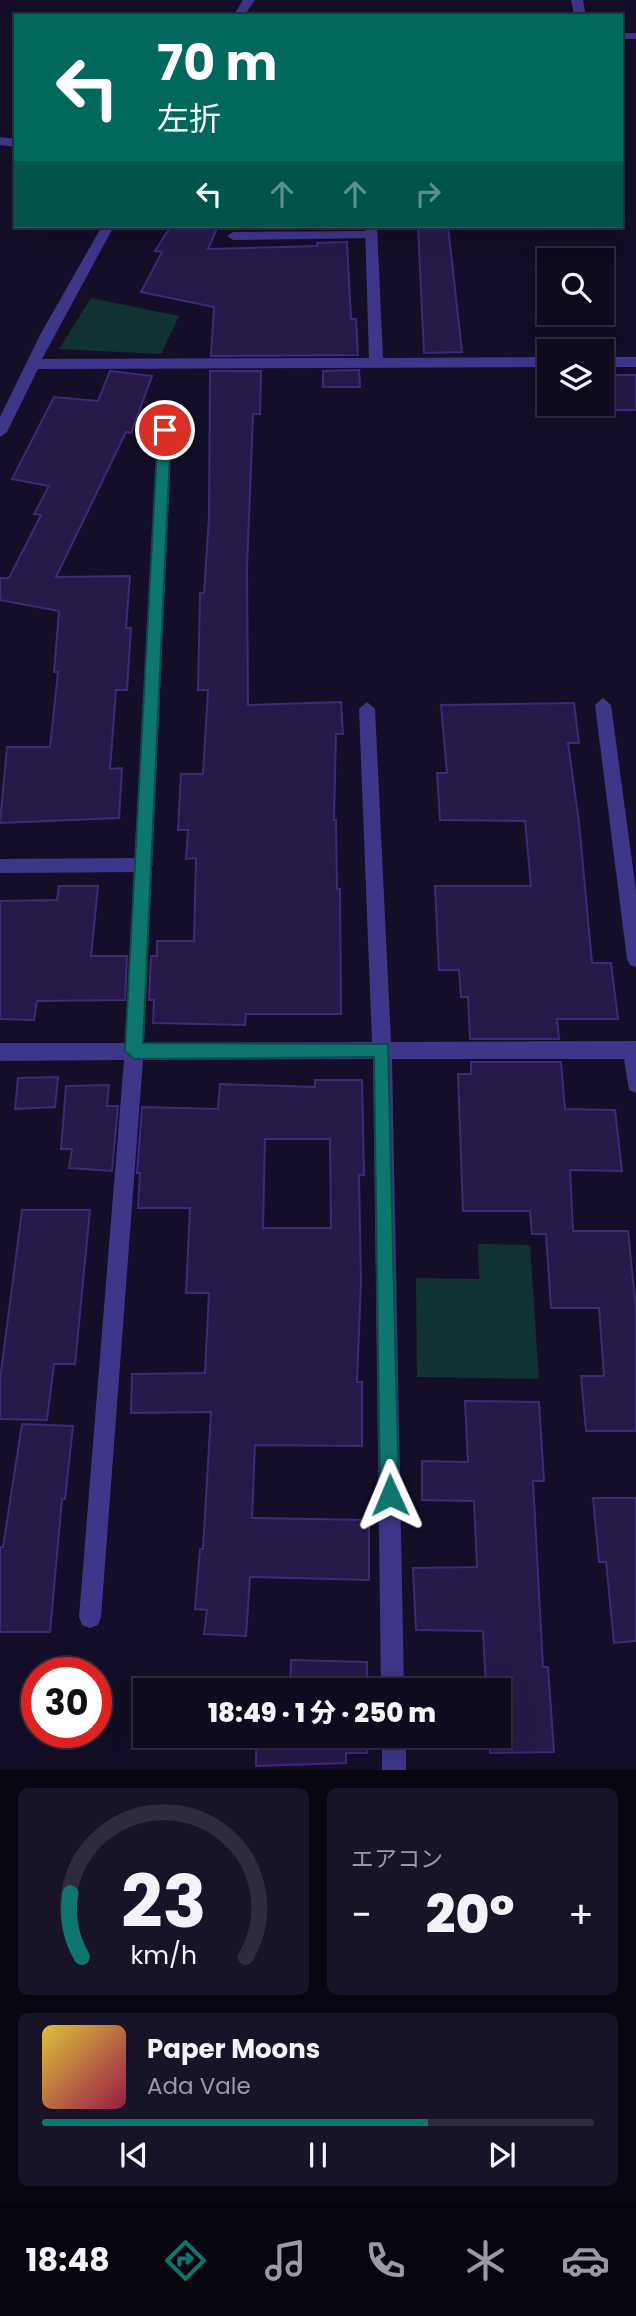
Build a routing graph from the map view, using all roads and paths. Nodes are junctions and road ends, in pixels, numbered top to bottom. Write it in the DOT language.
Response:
graph roads {
  1 [pos="107,228"];
  2 [pos="372,230"];
  3 [pos="233,236"];
  4 [pos="376,362"];
  5 [pos="537,362"];
  6 [pos="614,362"];
  7 [pos="636,362"];
  8 [pos="34,365"];
  9 [pos="165,430"];
  10 [pos="0,432"];
  11 [pos="604,705"];
  12 [pos="367,709"];
  13 [pos="144,865"];
  14 [pos="0,866"];
  15 [pos="636,959"];
  16 [pos="382,1049"];
  17 [pos="634,1050"];
  18 [pos="134,1051"];
  19 [pos="0,1052"];
  20 [pos="636,1084"];
  21 [pos="90,1617"];
  22 [pos="393,1678"];
  23 [pos="394,1748"];
  24 [pos="394,1770"];
  1 -- 8 [label="street"];
  2 -- 3 [label="street"];
  2 -- 4 [label="street"];
  4 -- 5 [label="street"];
  4 -- 8 [label="street"];
  6 -- 7 [label="street"];
  8 -- 10 [label="street"];
  9 -- 13 [label="street"];
  11 -- 15 [label="street"];
  12 -- 16 [label="street"];
  13 -- 14 [label="street"];
  13 -- 18 [label="street"];
  16 -- 17 [label="street"];
  16 -- 18 [label="street"];
  16 -- 22 [label="street"];
  17 -- 20 [label="street"];
  18 -- 19 [label="street"];
  18 -- 21 [label="street"];
  23 -- 24 [label="street"];
}
